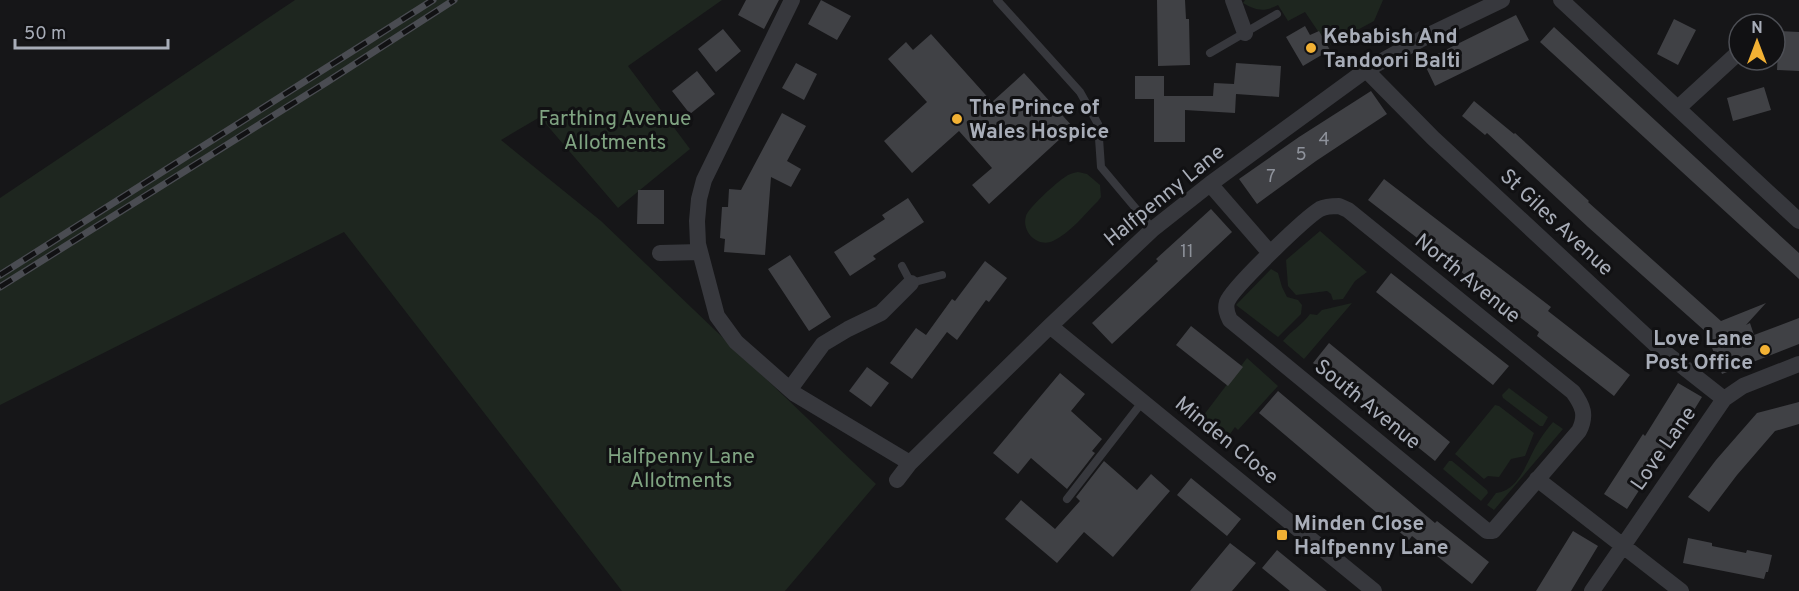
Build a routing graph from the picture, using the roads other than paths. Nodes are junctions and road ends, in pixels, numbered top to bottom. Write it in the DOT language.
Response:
graph roads {
  1 [pos="792,0"];
  2 [pos="997,0"];
  3 [pos="1233,0"];
  4 [pos="1502,0"];
  5 [pos="1561,0"];
  6 [pos="1480,5"];
  7 [pos="1277,14"];
  8 [pos="1245,33"];
  9 [pos="1210,53"];
  10 [pos="1727,63"];
  11 [pos="1366,70"];
  12 [pos="1678,108"];
  13 [pos="1210,184"];
  14 [pos="1797,215"];
  15 [pos="1153,229"];
  16 [pos="700,252"];
  17 [pos="660,253"];
  18 [pos="1270,253"];
  19 [pos="902,266"];
  20 [pos="942,275"];
  21 [pos="911,283"];
  22 [pos="1050,326"];
  23 [pos="1799,364"];
  24 [pos="790,389"];
  25 [pos="1724,399"];
  26 [pos="1143,401"];
  27 [pos="910,463"];
  28 [pos="1537,479"];
  29 [pos="897,480"];
  30 [pos="1067,498"];
  31 [pos="1622,547"];
  32 [pos="1374,591"];
  33 [pos="1592,591"];
  34 [pos="1681,591"];
  1 -- 16 [label="street"];
  2 -- 15 [label="lane"];
  3 -- 8 [label="street"];
  4 -- 6 [label="street, Halfpenny Lane"];
  5 -- 12 [label="street"];
  6 -- 11 [label="street, Halfpenny Lane"];
  7 -- 8 [label="lane"];
  8 -- 9 [label="lane"];
  10 -- 12 [label="street"];
  11 -- 13 [label="street, Halfpenny Lane"];
  11 -- 25 [label="street, St Giles Avenue"];
  12 -- 14 [label="street"];
  13 -- 15 [label="street, Halfpenny Lane"];
  13 -- 18 [label="street"];
  15 -- 22 [label="street, Halfpenny Lane"];
  16 -- 17 [label="street"];
  16 -- 24 [label="street"];
  18 -- 28 [label="street, South Avenue"];
  18 -- 28 [label="street, North Avenue"];
  19 -- 21 [label="lane"];
  20 -- 21 [label="lane"];
  21 -- 24 [label="street"];
  22 -- 26 [label="street, Minden Close"];
  22 -- 27 [label="street, Halfpenny Lane"];
  23 -- 25 [label="street, Love Lane"];
  24 -- 27 [label="street"];
  25 -- 31 [label="street, Love Lane"];
  26 -- 30 [label="lane"];
  26 -- 32 [label="street, Minden Close"];
  27 -- 29 [label="street, Halfpenny Lane"];
  28 -- 31 [label="street"];
  31 -- 33 [label="street, Love Lane"];
  31 -- 34 [label="street"];
}
